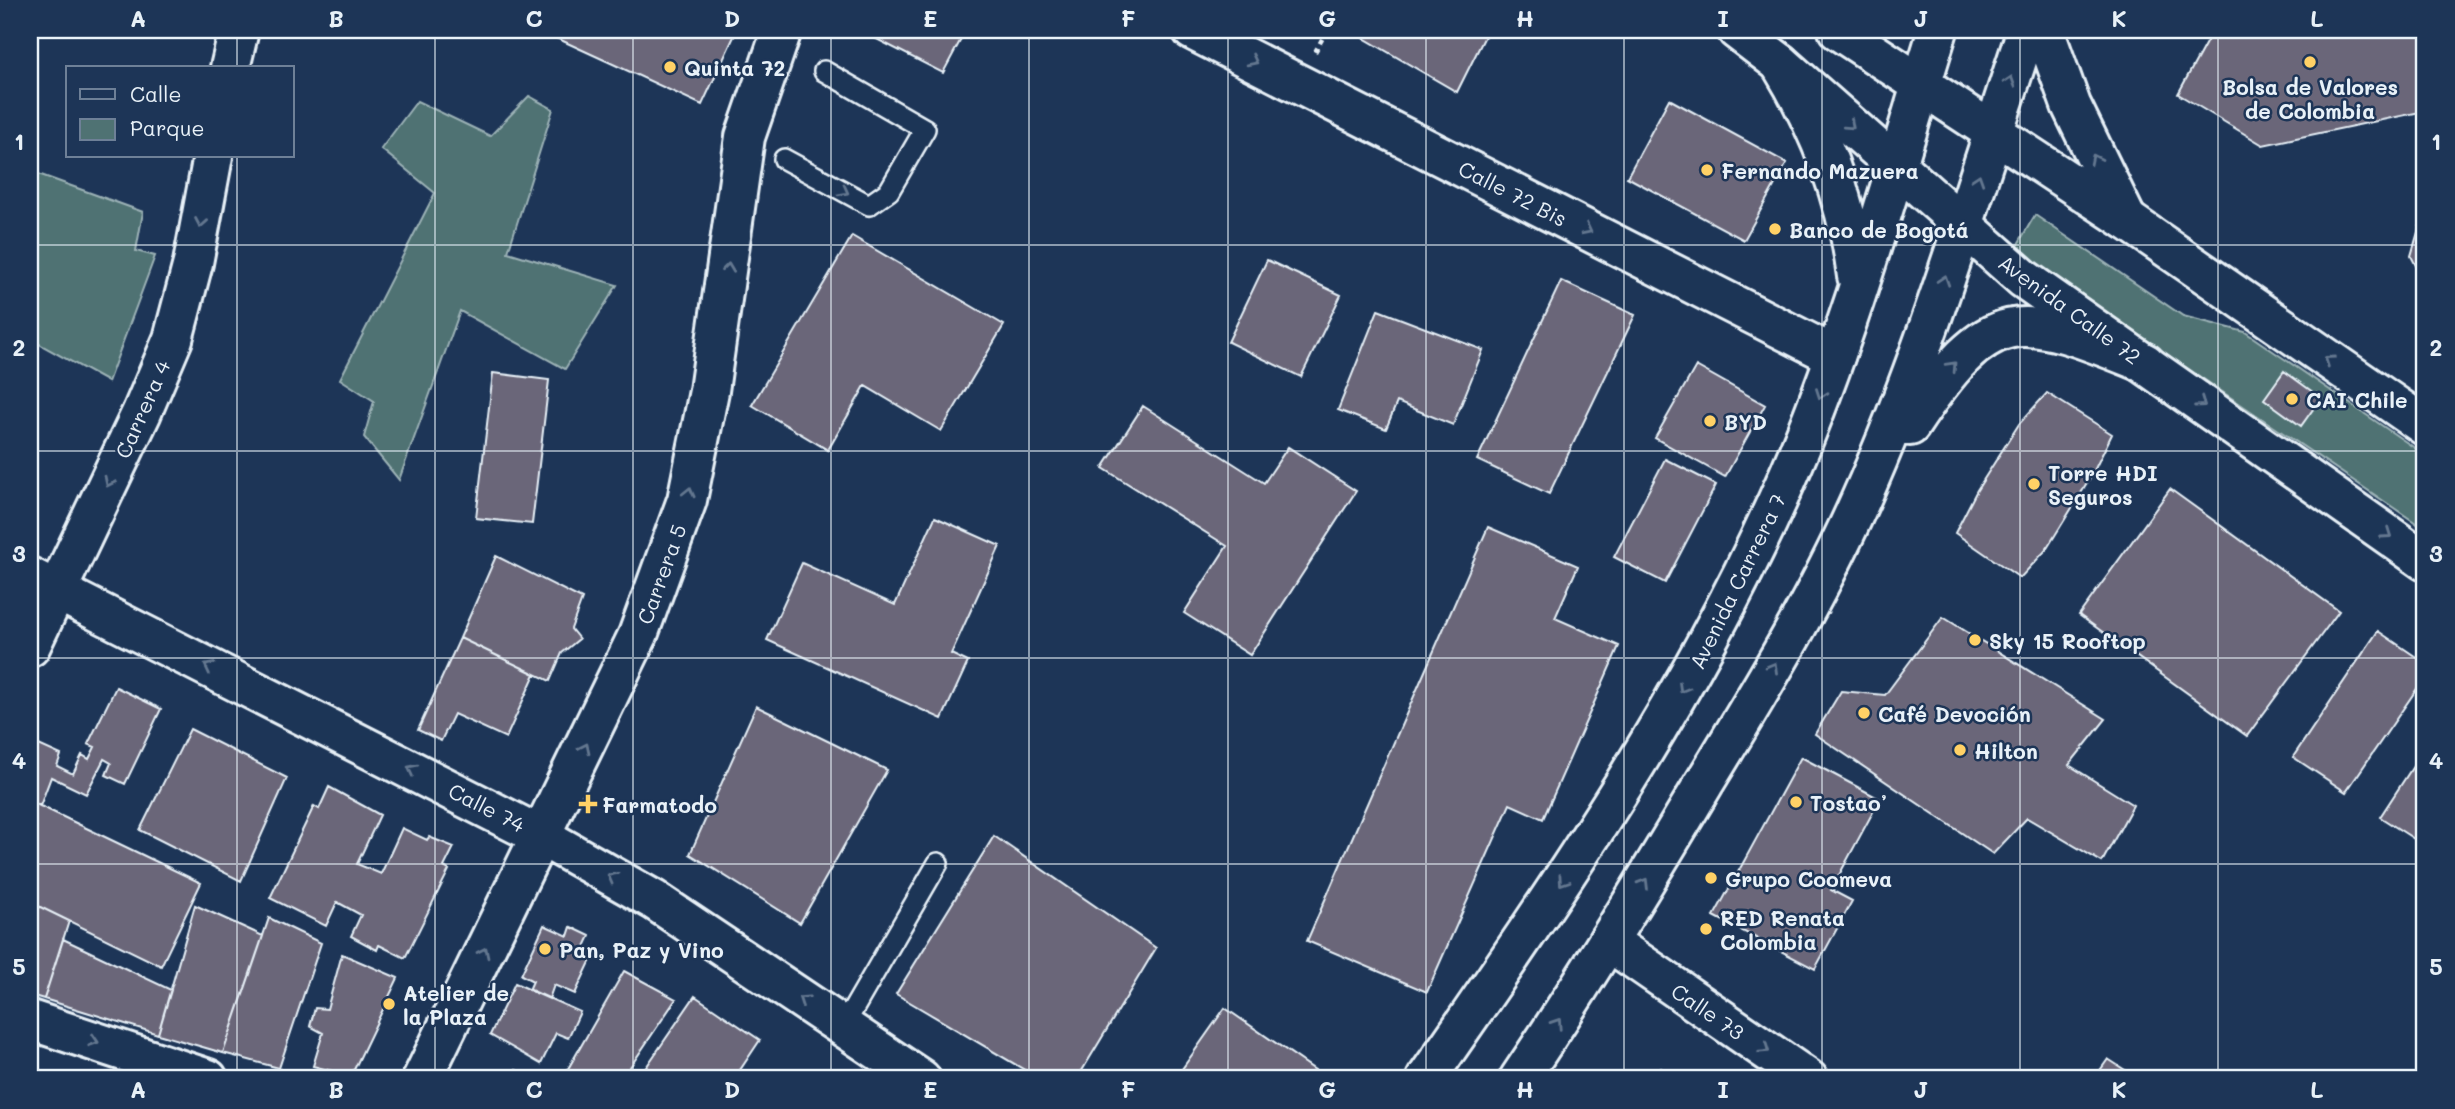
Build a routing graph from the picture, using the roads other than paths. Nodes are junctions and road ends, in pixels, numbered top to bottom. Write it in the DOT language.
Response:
graph roads {
  1 [pos="239,30"];
  2 [pos="782,30"];
  3 [pos="1192,30"];
  4 [pos="1737,30"];
  5 [pos="1838,30"];
  6 [pos="1938,30"];
  7 [pos="2027,30"];
  8 [pos="2044,30"];
  9 [pos="1780,63"];
  10 [pos="230,66"];
  11 [pos="824,71"];
  12 [pos="1921,84"];
  13 [pos="1993,132"];
  14 [pos="213,158"];
  15 [pos="784,159"];
  16 [pos="1895,166"];
  17 [pos="2127,220"];
  18 [pos="1962,226"];
  19 [pos="1858,284"];
  20 [pos="1835,356"];
  21 [pos="2145,363"];
  22 [pos="2425,426"];
  23 [pos="1859,504"];
  24 [pos="2425,561"];
  25 [pos="43,583"];
  26 [pos="30,647"];
  27 [pos="541,836"];
  28 [pos="938,863"];
  29 [pos="1608,941"];
  30 [pos="30,1020"];
  31 [pos="843,1027"];
  32 [pos="208,1079"];
  33 [pos="422,1079"];
  34 [pos="921,1079"];
  35 [pos="1426,1079"];
  36 [pos="1519,1079"];
  37 [pos="1808,1079"];
  1 -- 10 [label="main road"];
  27 -- 2 [label="main road, Carrera 5, one-way"];
  3 -- 20 [label="main road, Calle 72 Bis, one-way"];
  4 -- 9 [label="main road, Avenida Calle 72"];
  5 -- 12 [label="main road"];
  6 -- 12 [label="main road, Avenida Carrera 7"];
  13 -- 7 [label="main road, one-way"];
  17 -- 8 [label="main road, one-way"];
  9 -- 16 [label="main road, Avenida Calle 72, one-way"];
  9 -- 19 [label="main road"];
  15 -- 11 [label="lane, one-way"];
  12 -- 13 [label="main road"];
  12 -- 16 [label="main road, Avenida Carrera 7"];
  13 -- 17 [label="main road"];
  18 -- 13 [label="main road, one-way"];
  14 -- 25 [label="main road, Carrera 4, one-way"];
  16 -- 18 [label="main road, Avenida Calle 72"];
  16 -- 19 [label="main road, Avenida Carrera 7"];
  22 -- 17 [label="main road, one-way"];
  18 -- 21 [label="main road, Avenida Calle 72"];
  23 -- 18 [label="main road, one-way"];
  19 -- 20 [label="main road, Avenida Carrera 7"];
  20 -- 35 [label="main road, Avenida Carrera 7, one-way"];
  23 -- 21 [label="main road, one-way"];
  21 -- 24 [label="main road, Avenida Calle 72, one-way"];
  29 -- 23 [label="main road, one-way"];
  25 -- 26 [label="main road, Carrera 4"];
  27 -- 25 [label="main road, Calle 74, one-way"];
  31 -- 27 [label="main road, Calle 74, one-way"];
  33 -- 27 [label="main road, Carrera 5, one-way"];
  28 -- 31 [label="lane"];
  36 -- 29 [label="main road, one-way"];
  29 -- 37 [label="main road, Calle 73, one-way"];
  30 -- 32 [label="main road, one-way"];
  31 -- 34 [label="main road, Calle 74"];
}
